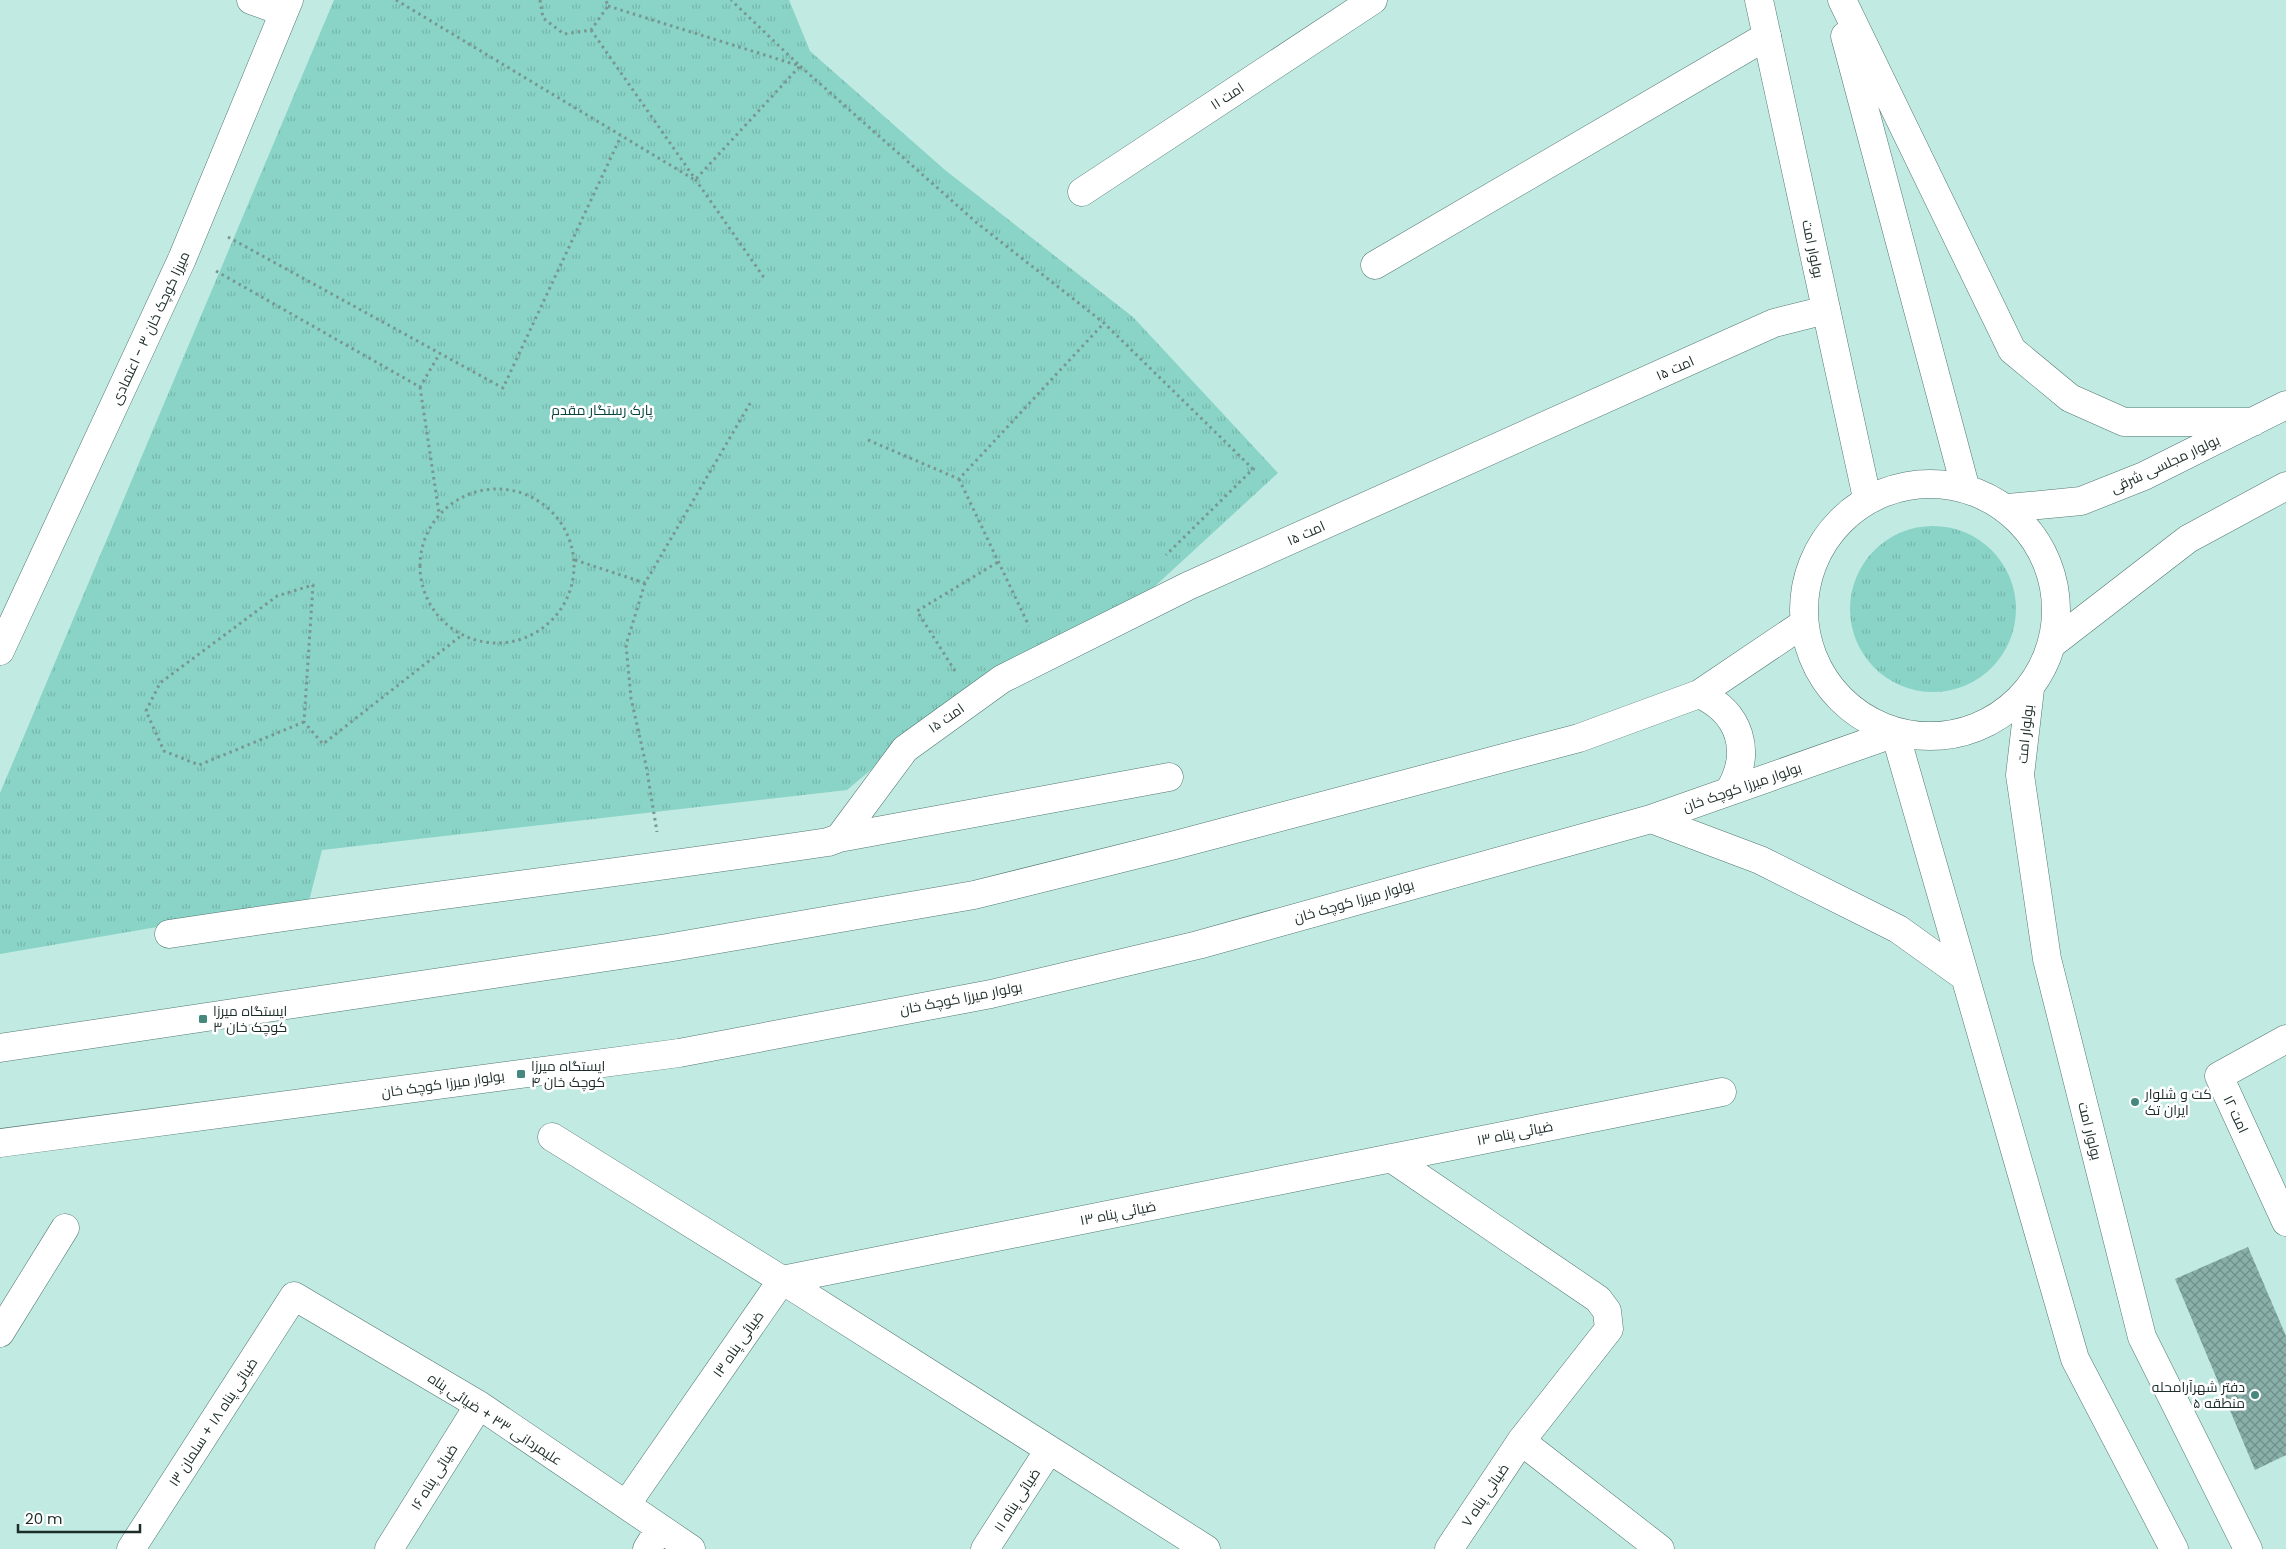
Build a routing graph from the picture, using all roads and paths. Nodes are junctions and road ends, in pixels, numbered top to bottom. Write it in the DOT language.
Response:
graph roads {
  1 [pos="251,0"];
  2 [pos="396,0"];
  3 [pos="540,0"];
  4 [pos="606,0"];
  5 [pos="731,0"];
  6 [pos="1373,0"];
  7 [pos="1760,0"];
  8 [pos="1836,0"];
  9 [pos="1842,0"];
  10 [pos="287,6"];
  11 [pos="608,6"];
  12 [pos="591,30"];
  13 [pos="1767,36"];
  14 [pos="800,66"];
  15 [pos="621,136"];
  16 [pos="695,180"];
  17 [pos="1082,192"];
  18 [pos="196,225"];
  19 [pos="182,259"];
  20 [pos="1375,265"];
  21 [pos="765,279"];
  22 [pos="1826,310"];
  23 [pos="1104,323"];
  24 [pos="440,353"];
  25 [pos="420,387"];
  26 [pos="752,400"];
  27 [pos="2286,405"];
  28 [pos="2253,422"];
  29 [pos="868,440"];
  30 [pos="959,479"];
  31 [pos="1965,486"];
  32 [pos="2286,486"];
  33 [pos="1867,498"];
  34 [pos="2008,508"];
  35 [pos="439,513"];
  36 [pos="1162,559"];
  37 [pos="575,560"];
  38 [pos="998,562"];
  39 [pos="645,583"];
  40 [pos="1803,624"];
  41 [pos="1032,634"];
  42 [pos="462,636"];
  43 [pos="2052,644"];
  44 [pos="0,651"];
  45 [pos="959,677"];
  46 [pos="2030,690"];
  47 [pos="1699,694"];
  48 [pos="304,722"];
  49 [pos="1894,733"];
  50 [pos="1169,777"];
  51 [pos="1729,791"];
  52 [pos="1651,819"];
  53 [pos="839,838"];
  54 [pos="663,867"];
  55 [pos="168,934"];
  56 [pos="1964,977"];
  57 [pos="2286,1039"];
  58 [pos="0,1048"];
  59 [pos="1722,1092"];
  60 [pos="552,1137"];
  61 [pos="0,1143"];
  62 [pos="1392,1158"];
  63 [pos="2286,1222"];
  64 [pos="65,1228"];
  65 [pos="782,1280"];
  66 [pos="294,1296"];
  67 [pos="0,1333"];
  68 [pos="479,1405"];
  69 [pos="1521,1441"];
  70 [pos="1049,1450"];
  71 [pos="626,1505"];
  72 [pos="653,1538"];
  73 [pos="132,1549"];
  74 [pos="389,1549"];
  75 [pos="691,1549"];
  76 [pos="985,1549"];
  77 [pos="1206,1549"];
  78 [pos="1449,1549"];
  79 [pos="1660,1549"];
  80 [pos="2174,1549"];
  81 [pos="2248,1549"];
  1 -- 10 [label="main road"];
  2 -- 15 [label="path"];
  3 -- 12 [label="path"];
  4 -- 11 [label="path"];
  5 -- 14 [label="path"];
  6 -- 17 [label="main road, امت ۱۱"];
  7 -- 13 [label="main road, بولوار امت"];
  8 -- 31 [label="main road"];
  9 -- 28 [label="main road"];
  10 -- 18 [label="main road, میرزا کوچک خان ۳ - اعتمادی"];
  11 -- 12 [label="path"];
  11 -- 14 [label="path"];
  12 -- 16 [label="path"];
  13 -- 20 [label="main road"];
  13 -- 22 [label="main road, بولوار امت"];
  14 -- 16 [label="path"];
  14 -- 23 [label="path"];
  15 -- 16 [label="path"];
  15 -- 24 [label="path"];
  16 -- 21 [label="path"];
  18 -- 19 [label="main road, میرزا کوچک خان ۳ - اعتمادی"];
  18 -- 24 [label="path"];
  19 -- 25 [label="path"];
  19 -- 44 [label="main road, میرزا کوچک خان ۳ - اعتمادی"];
  22 -- 33 [label="main road, بولوار امت"];
  22 -- 53 [label="main road, امت ۱۵"];
  23 -- 30 [label="path"];
  23 -- 36 [label="path"];
  24 -- 25 [label="path"];
  25 -- 35 [label="path"];
  26 -- 39 [label="path"];
  27 -- 28 [label="main road, بولوار مجلسی شرقی"];
  28 -- 34 [label="main road, بولوار مجلسی شرقی"];
  29 -- 30 [label="path"];
  30 -- 38 [label="path"];
  31 -- 33 [label="main road"];
  31 -- 34 [label="main road"];
  32 -- 43 [label="main road"];
  33 -- 40 [label="main road"];
  34 -- 43 [label="main road"];
  35 -- 37 [label="path"];
  35 -- 42 [label="path"];
  37 -- 39 [label="path"];
  37 -- 42 [label="path"];
  38 -- 41 [label="path"];
  38 -- 45 [label="path"];
  39 -- 54 [label="path"];
  40 -- 47 [label="main road"];
  40 -- 49 [label="main road"];
  42 -- 48 [label="path"];
  43 -- 46 [label="main road"];
  46 -- 49 [label="main road"];
  46 -- 81 [label="main road, بولوار امت"];
  47 -- 51 [label="main road"];
  47 -- 58 [label="main road"];
  48 -- 48 [label="path"];
  49 -- 51 [label="main road, بولوار میرزا کوچک خان"];
  49 -- 56 [label="main road"];
  50 -- 53 [label="main road"];
  51 -- 52 [label="main road, بولوار میرزا کوچک خان"];
  52 -- 56 [label="main road"];
  52 -- 61 [label="main road, بولوار میرزا کوچک خان"];
  53 -- 54 [label="main road"];
  54 -- 55 [label="main road"];
  56 -- 80 [label="main road"];
  57 -- 63 [label="main road, امت ۱۲"];
  59 -- 62 [label="main road, ضیائی پناه ۱۳"];
  60 -- 65 [label="main road"];
  62 -- 65 [label="main road, ضیائی پناه ۱۳"];
  62 -- 69 [label="main road, ضیائی پناه ۷"];
  64 -- 67 [label="main road"];
  65 -- 70 [label="main road"];
  65 -- 71 [label="main road, ضیائی پناه ۱۳"];
  66 -- 68 [label="main road, علیمردانی ۳۳ + ضیائی پناه"];
  66 -- 73 [label="main road, ضیائی پناه ۱۸ + سلمان ۱۳"];
  68 -- 71 [label="main road, علیمردانی ۳۳ + ضیائی پناه"];
  68 -- 74 [label="main road, ضیائی پناه ۱۶"];
  69 -- 78 [label="main road, ضیائی پناه ۷"];
  69 -- 79 [label="main road"];
  70 -- 76 [label="main road, ضیائی پناه ۱۱"];
  70 -- 77 [label="main road"];
  71 -- 72 [label="main road, علیمردانی ۳۳ + ضیائی پناه"];
  72 -- 75 [label="main road, علیمردانی ۳۳ + ضیائی پناه"];
}
